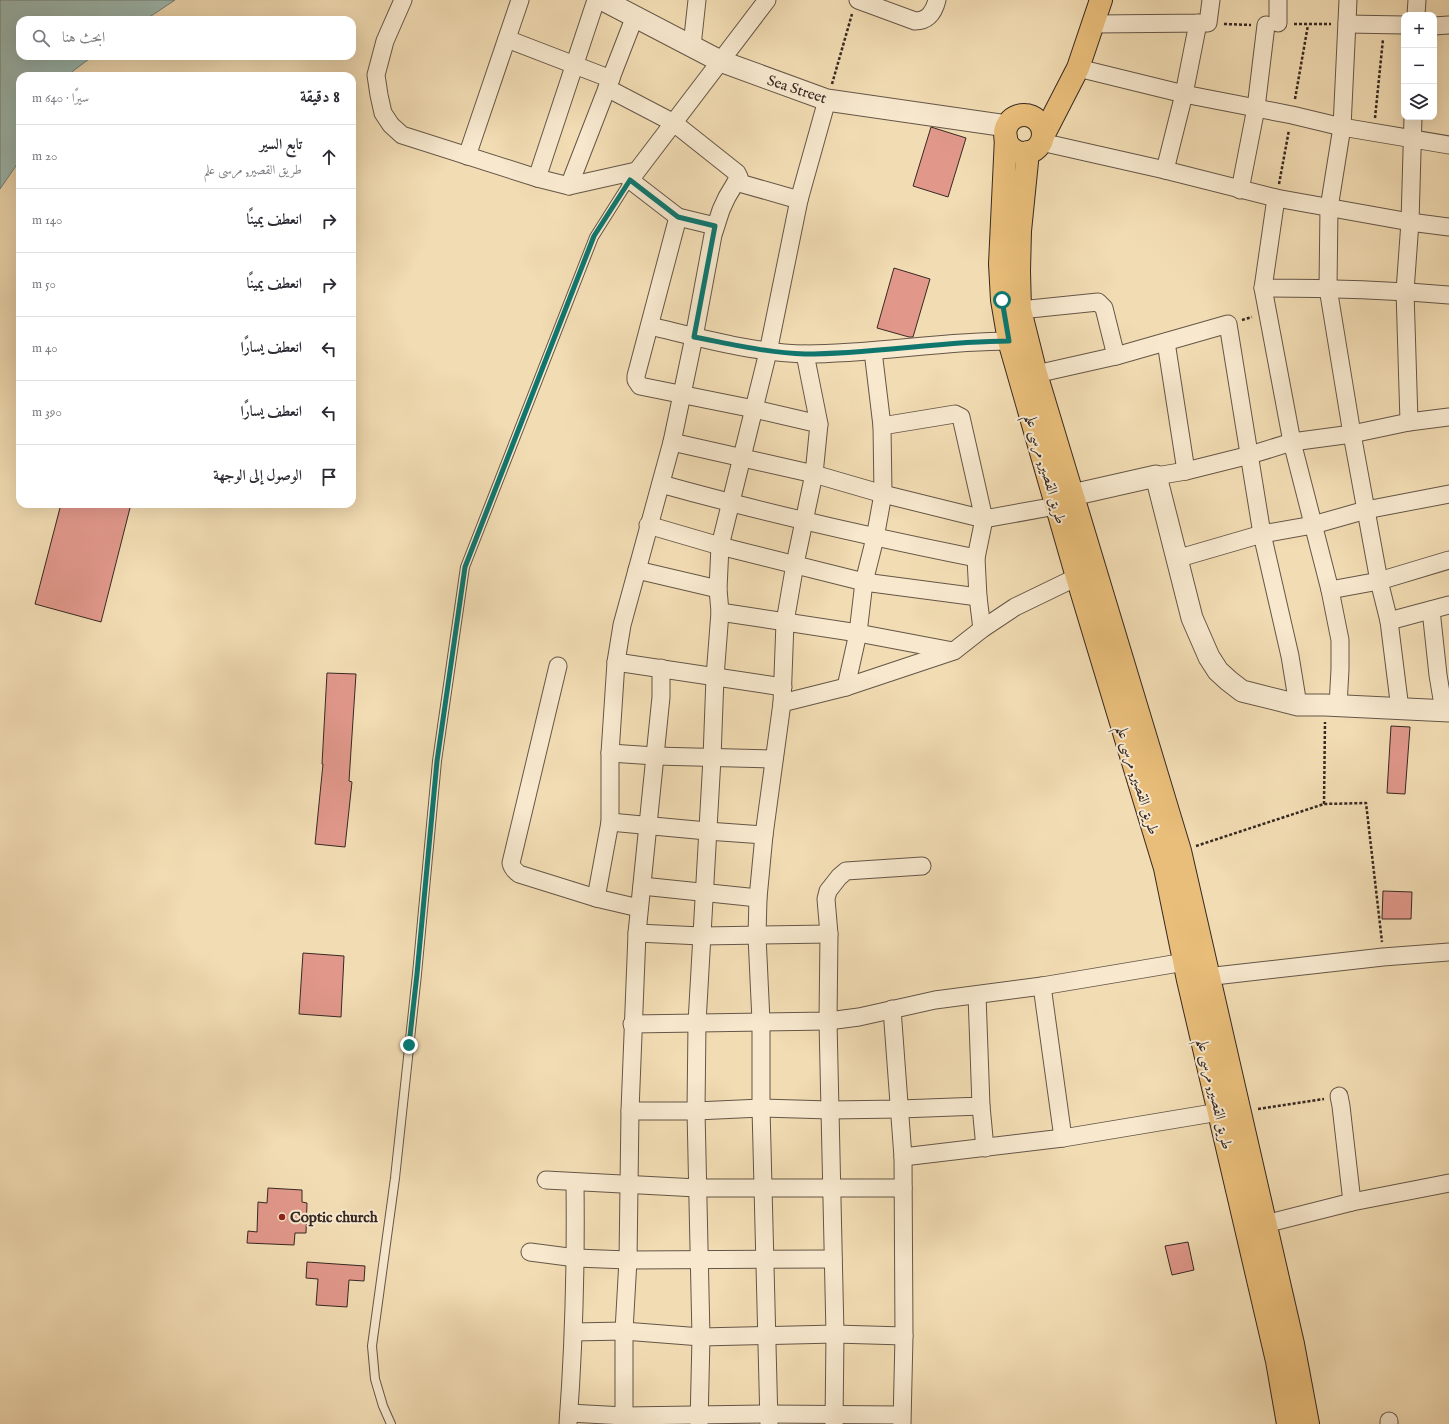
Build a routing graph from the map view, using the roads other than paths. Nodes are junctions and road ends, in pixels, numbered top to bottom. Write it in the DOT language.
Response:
graph roads {
  1 [pos="403,0"];
  2 [pos="520,0"];
  3 [pos="596,0"];
  4 [pos="697,0"];
  5 [pos="768,0"];
  6 [pos="938,0"];
  7 [pos="1101,0"];
  8 [pos="1211,0"];
  9 [pos="1278,0"];
  10 [pos="1348,0"];
  11 [pos="1417,0"];
  12 [pos="856,4"];
  13 [pos="621,6"];
  14 [pos="1416,12"];
  15 [pos="1198,23"];
  16 [pos="1093,24"];
  17 [pos="1347,24"];
  18 [pos="1449,25"];
  19 [pos="1401,26"];
  20 [pos="1437,26"];
  21 [pos="507,39"];
  22 [pos="692,46"];
  23 [pos="720,61"];
  24 [pos="574,65"];
  25 [pos="1078,68"];
  26 [pos="609,83"];
  27 [pos="1184,94"];
  28 [pos="827,100"];
  29 [pos="1256,108"];
  30 [pos="1413,120"];
  31 [pos="674,124"];
  32 [pos="1342,128"];
  33 [pos="1006,132"];
  34 [pos="1413,140"];
  35 [pos="1038,144"];
  36 [pos="1449,145"];
  37 [pos="467,156"];
  38 [pos="1165,170"];
  39 [pos="633,176"];
  40 [pos="537,178"];
  41 [pos="736,182"];
  42 [pos="569,186"];
  43 [pos="1240,190"];
  44 [pos="1276,198"];
  45 [pos="799,200"];
  46 [pos="1329,208"];
  47 [pos="678,217"];
  48 [pos="1410,222"];
  49 [pos="715,226"];
  50 [pos="1449,227"];
  51 [pos="1263,288"];
  52 [pos="1328,288"];
  53 [pos="1405,291"];
  54 [pos="1449,296"];
  55 [pos="1020,310"];
  56 [pos="650,326"];
  57 [pos="694,337"];
  58 [pos="1009,341"];
  59 [pos="1166,342"];
  60 [pos="768,352"];
  61 [pos="873,352"];
  62 [pos="805,354"];
  63 [pos="1116,356"];
  64 [pos="1036,374"];
  65 [pos="682,395"];
  66 [pos="754,409"];
  67 [pos="1449,418"];
  68 [pos="1409,422"];
  69 [pos="819,424"];
  70 [pos="882,426"];
  71 [pos="1352,434"];
  72 [pos="672,442"];
  73 [pos="1292,442"];
  74 [pos="1250,455"];
  75 [pos="742,459"];
  76 [pos="1186,471"];
  77 [pos="814,474"];
  78 [pos="1156,476"];
  79 [pos="661,484"];
  80 [pos="883,494"];
  81 [pos="1449,494"];
  82 [pos="1064,501"];
  83 [pos="731,503"];
  84 [pos="1366,510"];
  85 [pos="984,519"];
  86 [pos="805,520"];
  87 [pos="648,525"];
  88 [pos="1313,525"];
  89 [pos="1262,534"];
  90 [pos="875,538"];
  91 [pos="720,546"];
  92 [pos="976,558"];
  93 [pos="1176,559"];
  94 [pos="1449,560"];
  95 [pos="795,564"];
  96 [pos="637,570"];
  97 [pos="1077,577"];
  98 [pos="1379,581"];
  99 [pos="864,582"];
  100 [pos="718,589"];
  101 [pos="1330,590"];
  102 [pos="978,597"];
  103 [pos="1449,605"];
  104 [pos="1431,610"];
  105 [pos="720,612"];
  106 [pos="1390,621"];
  107 [pos="785,622"];
  108 [pos="982,629"];
  109 [pos="858,633"];
  110 [pos="954,651"];
  111 [pos="616,662"];
  112 [pos="558,666"];
  113 [pos="661,668"];
  114 [pos="715,677"];
  115 [pos="846,687"];
  116 [pos="782,695"];
  117 [pos="1298,705"];
  118 [pos="1331,705"];
  119 [pos="1400,709"];
  120 [pos="1446,711"];
  121 [pos="610,753"];
  122 [pos="655,756"];
  123 [pos="712,758"];
  124 [pos="774,759"];
  125 [pos="610,822"];
  126 [pos="648,826"];
  127 [pos="707,831"];
  128 [pos="764,835"];
  129 [pos="922,866"];
  130 [pos="642,886"];
  131 [pos="704,892"];
  132 [pos="596,898"];
  133 [pos="758,898"];
  134 [pos="639,908"];
  135 [pos="637,933"];
  136 [pos="829,934"];
  137 [pos="701,936"];
  138 [pos="757,936"];
  139 [pos="1449,952"];
  140 [pos="1186,971"];
  141 [pos="1209,976"];
  142 [pos="1042,986"];
  143 [pos="977,995"];
  144 [pos="892,1009"];
  145 [pos="828,1020"];
  146 [pos="761,1021"];
  147 [pos="697,1023"];
  148 [pos="632,1024"];
  149 [pos="1338,1096"];
  150 [pos="981,1106"];
  151 [pos="761,1108"];
  152 [pos="900,1109"];
  153 [pos="830,1110"];
  154 [pos="630,1111"];
  155 [pos="696,1111"];
  156 [pos="1229,1112"];
  157 [pos="1063,1138"];
  158 [pos="985,1148"];
  159 [pos="903,1157"];
  160 [pos="546,1180"];
  161 [pos="576,1182"];
  162 [pos="1449,1183"];
  163 [pos="629,1184"];
  164 [pos="832,1187"];
  165 [pos="697,1188"];
  166 [pos="763,1188"];
  167 [pos="903,1188"];
  168 [pos="1352,1202"];
  169 [pos="1265,1224"];
  170 [pos="530,1252"];
  171 [pos="576,1258"];
  172 [pos="764,1259"];
  173 [pos="833,1259"];
  174 [pos="628,1260"];
  175 [pos="700,1260"];
  176 [pos="574,1332"];
  177 [pos="624,1332"];
  178 [pos="835,1334"];
  179 [pos="767,1335"];
  180 [pos="904,1336"];
  181 [pos="701,1337"];
  182 [pos="569,1419"];
  183 [pos="699,1419"];
  184 [pos="769,1419"];
  185 [pos="834,1419"];
  186 [pos="624,1420"];
  187 [pos="902,1420"];
  188 [pos="391,1424"];
  189 [pos="1288,1424"];
  190 [pos="1308,1424"];
  1 -- 37 [label="street"];
  2 -- 21 [label="street"];
  3 -- 24 [label="street"];
  4 -- 22 [label="street"];
  5 -- 23 [label="street"];
  6 -- 12 [label="street"];
  7 -- 16 [label="main road, طريق القصير, مرسى علم"];
  8 -- 15 [label="street"];
  9 -- 29 [label="street"];
  10 -- 17 [label="street"];
  11 -- 14 [label="street"];
  13 -- 22 [label="street, Sea Street"];
  13 -- 26 [label="street"];
  15 -- 16 [label="street"];
  15 -- 27 [label="street"];
  16 -- 25 [label="main road, طريق القصير, مرسى علم"];
  17 -- 19 [label="street"];
  17 -- 32 [label="street"];
  18 -- 20 [label="street"];
  21 -- 24 [label="street"];
  21 -- 37 [label="street"];
  22 -- 23 [label="street, Sea Street"];
  23 -- 28 [label="street, Sea Street"];
  23 -- 31 [label="street"];
  24 -- 26 [label="street"];
  24 -- 40 [label="street"];
  25 -- 27 [label="street"];
  25 -- 35 [label="main road, طريق القصير, مرسى علم"];
  26 -- 31 [label="street"];
  26 -- 42 [label="street"];
  27 -- 29 [label="street"];
  27 -- 38 [label="street"];
  28 -- 33 [label="street, Sea Street"];
  28 -- 45 [label="street"];
  29 -- 32 [label="street"];
  29 -- 43 [label="street"];
  30 -- 34 [label="street"];
  31 -- 39 [label="street"];
  31 -- 41 [label="street"];
  32 -- 34 [label="street"];
  32 -- 46 [label="street"];
  33 -- 35 [label="main road"];
  33 -- 35 [label="main road"];
  33 -- 58 [label="main road, طريق القصير, مرسى علم"];
  34 -- 36 [label="street"];
  34 -- 48 [label="street"];
  35 -- 38 [label="street"];
  35 -- 55 [label="main road, طريق القصير, مرسى علم"];
  37 -- 40 [label="street"];
  38 -- 43 [label="street"];
  39 -- 42 [label="street"];
  39 -- 47 [label="street"];
  39 -- 188 [label="lane"];
  40 -- 42 [label="street"];
  41 -- 45 [label="street"];
  41 -- 49 [label="street"];
  43 -- 44 [label="street"];
  44 -- 46 [label="street"];
  44 -- 51 [label="street"];
  45 -- 60 [label="street"];
  46 -- 48 [label="street"];
  46 -- 52 [label="street"];
  47 -- 49 [label="street"];
  47 -- 56 [label="street"];
  48 -- 50 [label="street"];
  48 -- 53 [label="street"];
  49 -- 57 [label="street"];
  51 -- 52 [label="street"];
  51 -- 73 [label="street"];
  52 -- 53 [label="street"];
  52 -- 71 [label="street"];
  53 -- 54 [label="street"];
  53 -- 68 [label="street"];
  55 -- 63 [label="street"];
  55 -- 64 [label="main road, طريق القصير, مرسى علم"];
  56 -- 57 [label="street"];
  56 -- 65 [label="street"];
  57 -- 60 [label="street"];
  57 -- 65 [label="street"];
  58 -- 61 [label="street"];
  58 -- 82 [label="main road, طريق القصير, مرسى علم"];
  59 -- 63 [label="street"];
  59 -- 74 [label="street"];
  59 -- 76 [label="street"];
  60 -- 62 [label="street"];
  60 -- 66 [label="street"];
  61 -- 62 [label="street"];
  61 -- 70 [label="street"];
  62 -- 69 [label="street"];
  63 -- 64 [label="street"];
  64 -- 82 [label="main road, طريق القصير, مرسى علم"];
  65 -- 66 [label="street"];
  65 -- 72 [label="street"];
  66 -- 69 [label="street"];
  66 -- 75 [label="street"];
  67 -- 68 [label="street"];
  68 -- 71 [label="street"];
  69 -- 77 [label="street"];
  70 -- 80 [label="street"];
  70 -- 85 [label="street"];
  71 -- 73 [label="street"];
  71 -- 84 [label="street"];
  72 -- 75 [label="street"];
  72 -- 79 [label="street"];
  73 -- 74 [label="street"];
  73 -- 88 [label="street"];
  74 -- 76 [label="street"];
  74 -- 89 [label="street"];
  75 -- 77 [label="street"];
  75 -- 83 [label="street"];
  76 -- 78 [label="street"];
  77 -- 80 [label="street"];
  77 -- 86 [label="street"];
  78 -- 82 [label="street"];
  78 -- 93 [label="street"];
  79 -- 83 [label="street"];
  79 -- 87 [label="street"];
  80 -- 85 [label="street"];
  80 -- 90 [label="street"];
  81 -- 84 [label="street"];
  82 -- 85 [label="street"];
  82 -- 97 [label="main road, طريق القصير, مرسى علم"];
  82 -- 141 [label="main road, طريق القصير, مرسى علم"];
  83 -- 86 [label="street"];
  83 -- 91 [label="street"];
  84 -- 88 [label="street"];
  84 -- 98 [label="street"];
  85 -- 92 [label="street"];
  86 -- 90 [label="street"];
  86 -- 95 [label="street"];
  87 -- 91 [label="street"];
  87 -- 96 [label="street"];
  88 -- 89 [label="street"];
  88 -- 101 [label="street"];
  89 -- 93 [label="street"];
  89 -- 117 [label="street"];
  90 -- 92 [label="street"];
  90 -- 99 [label="street"];
  91 -- 95 [label="street"];
  91 -- 100 [label="street"];
  92 -- 102 [label="street"];
  93 -- 117 [label="street"];
  94 -- 98 [label="street"];
  95 -- 99 [label="street"];
  95 -- 107 [label="street"];
  96 -- 100 [label="street"];
  96 -- 111 [label="street"];
  97 -- 108 [label="street"];
  97 -- 140 [label="main road, طريق القصير, مرسى علم"];
  98 -- 101 [label="street"];
  98 -- 106 [label="street"];
  99 -- 102 [label="street"];
  99 -- 109 [label="street"];
  100 -- 105 [label="street"];
  101 -- 118 [label="street"];
  102 -- 108 [label="street"];
  103 -- 104 [label="street"];
  104 -- 106 [label="street"];
  104 -- 120 [label="street"];
  105 -- 107 [label="street"];
  105 -- 114 [label="street"];
  106 -- 119 [label="street"];
  107 -- 109 [label="street"];
  107 -- 116 [label="street"];
  108 -- 110 [label="street"];
  109 -- 110 [label="street"];
  109 -- 115 [label="street"];
  110 -- 115 [label="street"];
  111 -- 113 [label="street"];
  111 -- 121 [label="street"];
  112 -- 132 [label="street"];
  113 -- 114 [label="street"];
  113 -- 122 [label="street"];
  114 -- 116 [label="street"];
  114 -- 123 [label="street"];
  115 -- 116 [label="street"];
  116 -- 124 [label="street"];
  117 -- 118 [label="street"];
  118 -- 119 [label="street"];
  119 -- 120 [label="street"];
  121 -- 122 [label="street"];
  121 -- 125 [label="street"];
  122 -- 123 [label="street"];
  122 -- 126 [label="street"];
  123 -- 124 [label="street"];
  123 -- 127 [label="street"];
  124 -- 128 [label="street"];
  125 -- 126 [label="street"];
  125 -- 132 [label="street"];
  126 -- 127 [label="street"];
  126 -- 130 [label="street"];
  127 -- 128 [label="street"];
  127 -- 131 [label="street"];
  128 -- 133 [label="street"];
  129 -- 136 [label="street"];
  130 -- 131 [label="street"];
  130 -- 134 [label="street"];
  131 -- 133 [label="street"];
  131 -- 137 [label="street"];
  132 -- 134 [label="street"];
  133 -- 138 [label="street"];
  134 -- 135 [label="street"];
  135 -- 137 [label="street"];
  135 -- 148 [label="street"];
  136 -- 138 [label="street"];
  136 -- 145 [label="street"];
  137 -- 138 [label="street"];
  137 -- 147 [label="street"];
  138 -- 146 [label="street"];
  139 -- 141 [label="street"];
  140 -- 141 [label="street"];
  140 -- 142 [label="street"];
  140 -- 156 [label="main road, طريق القصير, مرسى علم"];
  141 -- 156 [label="main road, طريق القصير, مرسى علم"];
  142 -- 143 [label="street"];
  142 -- 157 [label="street"];
  143 -- 144 [label="street"];
  143 -- 150 [label="street"];
  144 -- 145 [label="street"];
  144 -- 152 [label="street"];
  145 -- 146 [label="street"];
  145 -- 153 [label="street"];
  146 -- 147 [label="street"];
  146 -- 151 [label="street"];
  147 -- 148 [label="street"];
  147 -- 155 [label="street"];
  148 -- 154 [label="street"];
  149 -- 168 [label="street"];
  150 -- 152 [label="street"];
  150 -- 158 [label="street"];
  151 -- 153 [label="street"];
  151 -- 155 [label="street"];
  151 -- 166 [label="street"];
  152 -- 153 [label="street"];
  152 -- 159 [label="street"];
  153 -- 164 [label="street"];
  154 -- 155 [label="street"];
  154 -- 163 [label="street"];
  155 -- 165 [label="street"];
  156 -- 157 [label="street"];
  156 -- 169 [label="main road, طريق القصير, مرسى علم"];
  156 -- 189 [label="main road, طريق القصير, مرسى علم"];
  157 -- 158 [label="street"];
  158 -- 159 [label="street"];
  159 -- 167 [label="street"];
  160 -- 161 [label="street"];
  161 -- 163 [label="street"];
  161 -- 171 [label="street"];
  162 -- 168 [label="street"];
  163 -- 165 [label="street"];
  163 -- 174 [label="street"];
  164 -- 166 [label="street"];
  164 -- 167 [label="street"];
  164 -- 173 [label="street"];
  165 -- 166 [label="street"];
  165 -- 175 [label="street"];
  166 -- 172 [label="street"];
  167 -- 180 [label="street"];
  168 -- 169 [label="street"];
  169 -- 190 [label="main road, طريق القصير, مرسى علم"];
  170 -- 171 [label="street"];
  171 -- 174 [label="street"];
  171 -- 176 [label="street"];
  172 -- 173 [label="street"];
  172 -- 175 [label="street"];
  172 -- 179 [label="street"];
  173 -- 178 [label="street"];
  174 -- 175 [label="street"];
  174 -- 177 [label="street"];
  175 -- 181 [label="street"];
  176 -- 177 [label="street"];
  176 -- 182 [label="street"];
  177 -- 181 [label="street"];
  177 -- 186 [label="street"];
  178 -- 179 [label="street"];
  178 -- 180 [label="street"];
  178 -- 185 [label="street"];
  179 -- 181 [label="street"];
  179 -- 184 [label="street"];
  180 -- 187 [label="street"];
  181 -- 183 [label="street"];
  182 -- 186 [label="street"];
  183 -- 184 [label="street"];
  183 -- 186 [label="street"];
  184 -- 185 [label="street"];
  185 -- 187 [label="street"];
}
